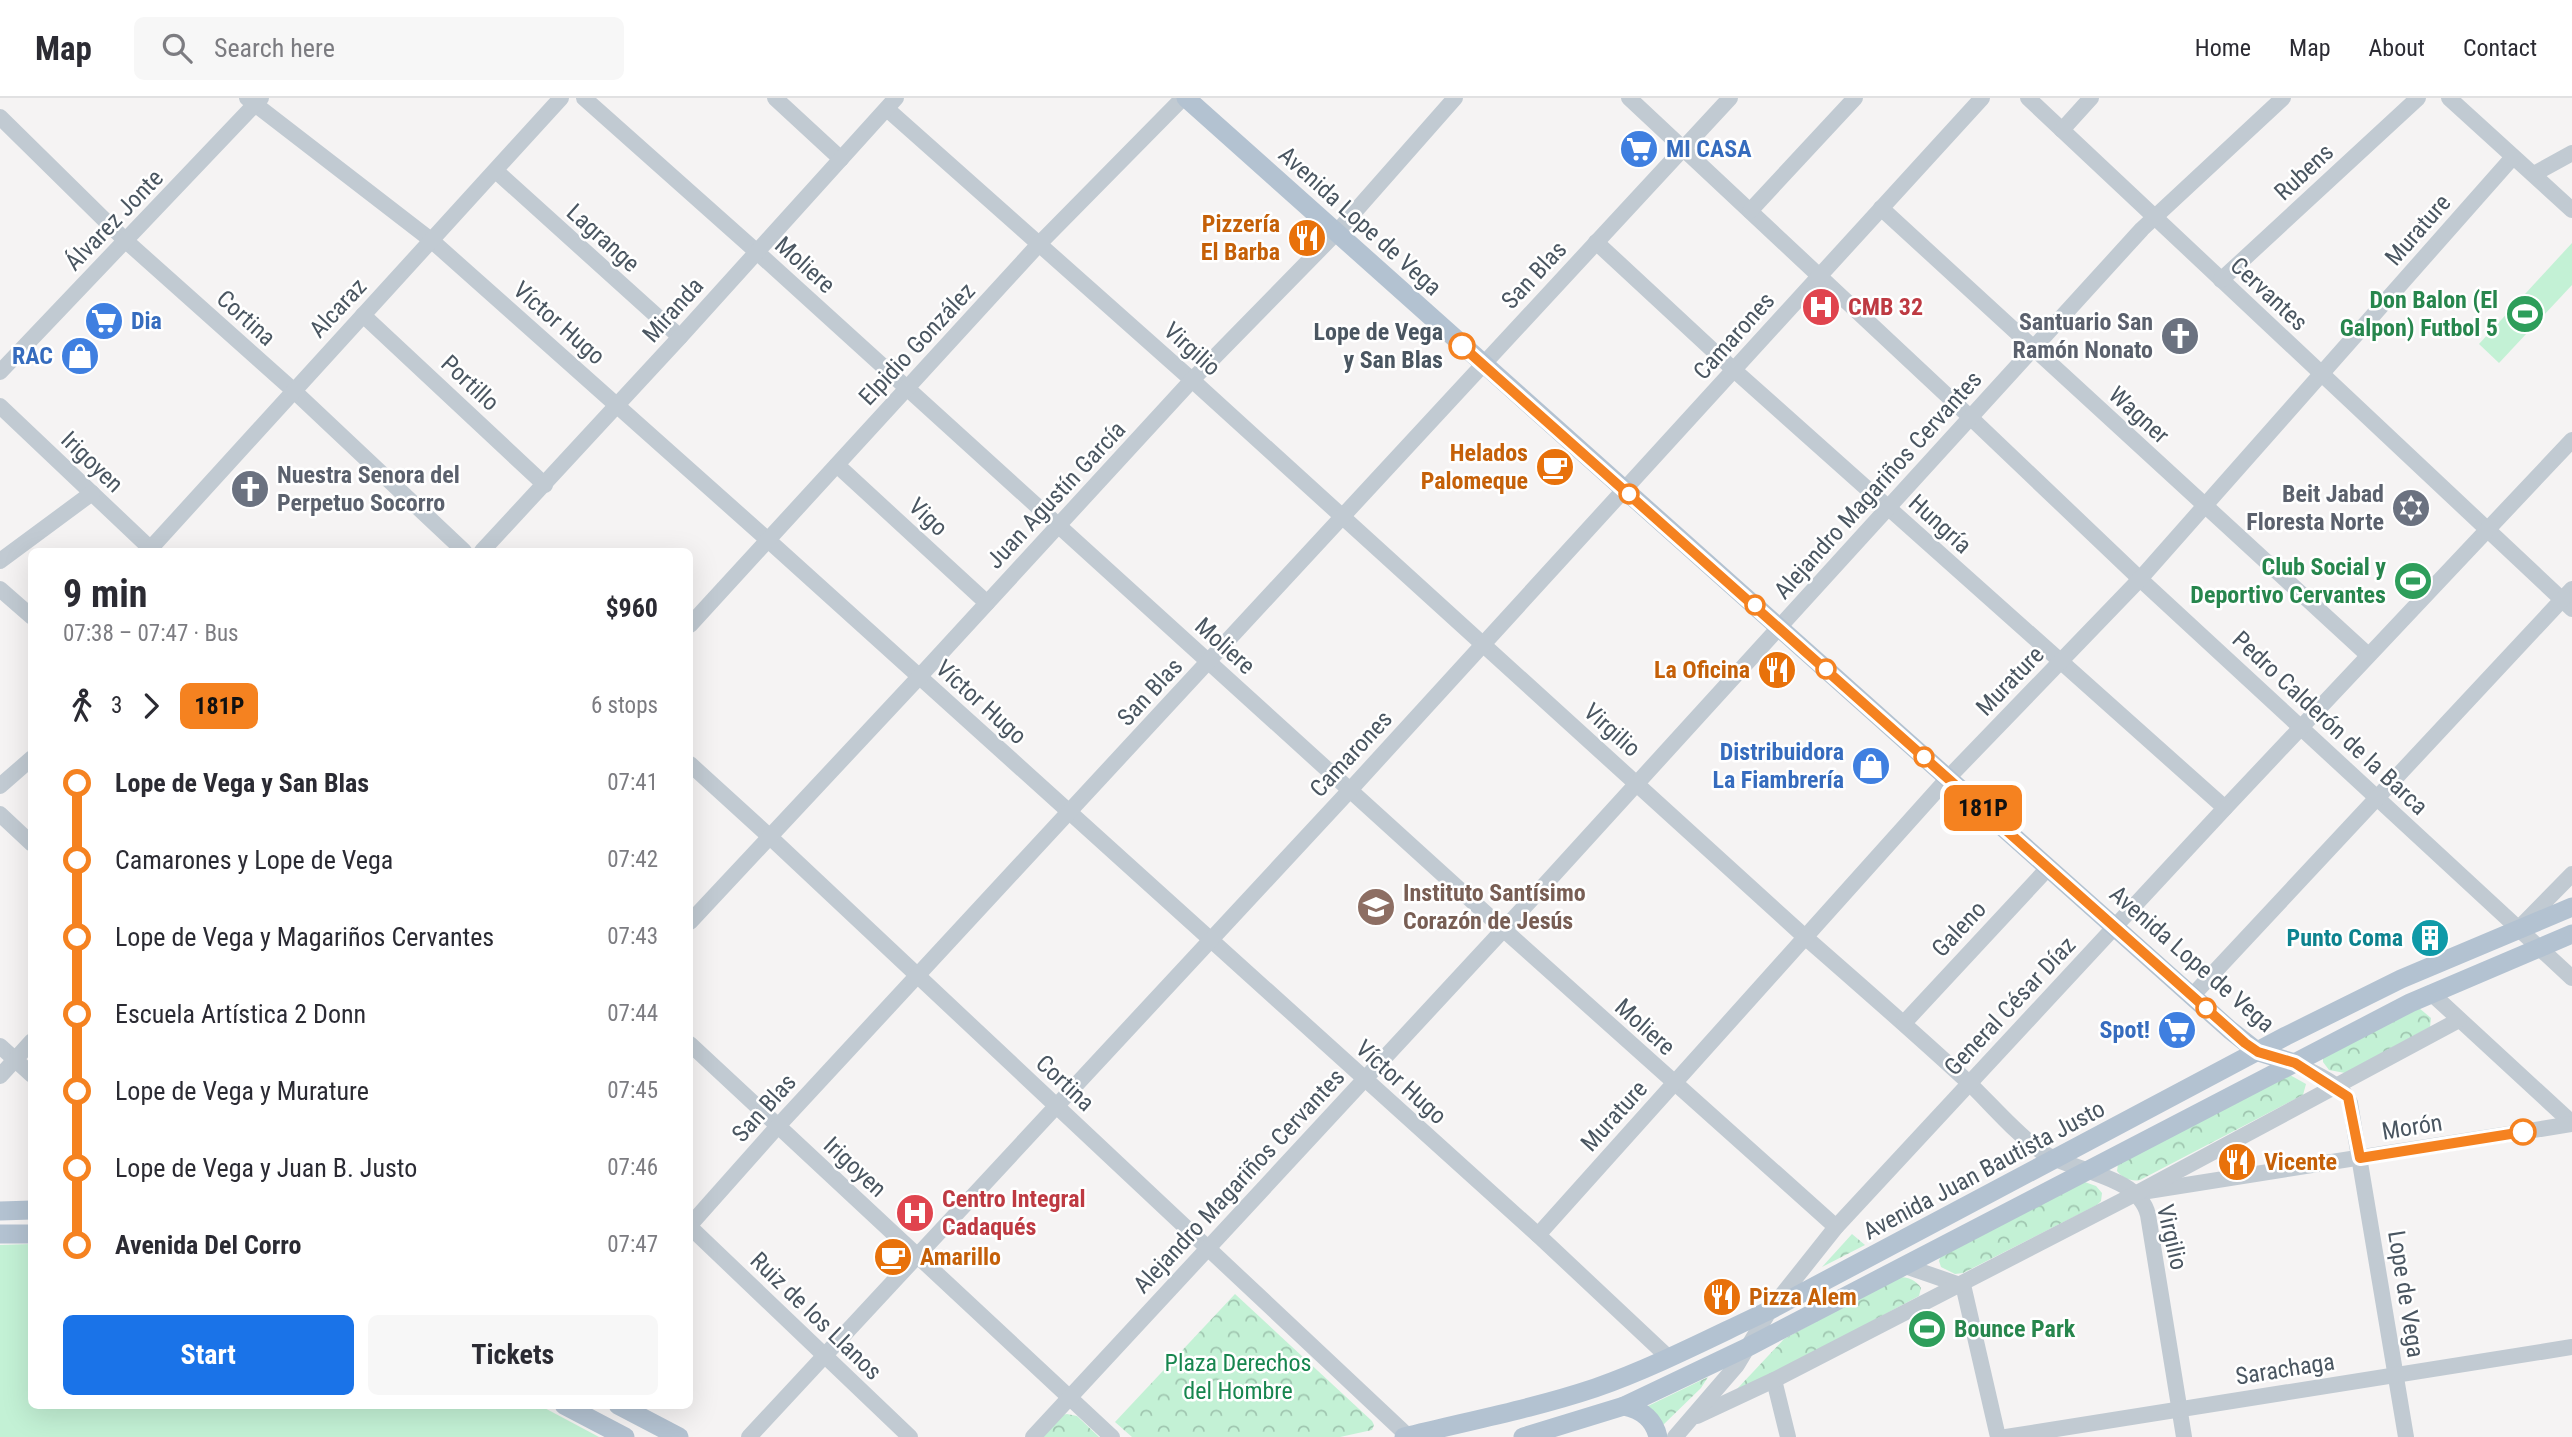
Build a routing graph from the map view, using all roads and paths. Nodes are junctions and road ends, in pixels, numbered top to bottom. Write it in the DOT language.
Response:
graph roads {
  1 [pos="561,98"];
  2 [pos="775,98"];
  3 [pos="1184,98"];
  4 [pos="1455,98"];
  5 [pos="1629,98"];
  6 [pos="1730,98"];
  7 [pos="1855,98"];
  8 [pos="1982,98"];
  9 [pos="2028,98"];
  10 [pos="2091,98"];
  11 [pos="2283,98"];
  12 [pos="2418,98"];
  13 [pos="2449,98"];
  14 [pos="254,100"];
  15 [pos="595,101"];
  16 [pos="891,103"];
  17 [pos="0,117"];
  18 [pos="2062,130"];
  19 [pos="1683,148"];
  20 [pos="2572,153"];
  21 [pos="2513,157"];
  22 [pos="841,159"];
  23 [pos="496,171"];
  24 [pos="2534,174"];
  25 [pos="1881,208"];
  26 [pos="2572,210"];
  27 [pos="1750,211"];
  28 [pos="2153,217"];
  29 [pos="1336,233"];
  30 [pos="431,240"];
  31 [pos="127,241"];
  32 [pos="1596,242"];
  33 [pos="1040,243"];
  34 [pos="757,252"];
  35 [pos="1820,276"];
  36 [pos="2221,280"];
  37 [pos="363,315"];
  38 [pos="680,337"];
  39 [pos="2032,348"];
  40 [pos="1482,364"];
  41 [pos="1734,370"];
  42 [pos="0,372"];
  43 [pos="2322,373"];
  44 [pos="1192,380"];
  45 [pos="908,389"];
  46 [pos="293,390"];
  47 [pos="617,405"];
  48 [pos="0,406"];
  49 [pos="1970,417"];
  50 [pos="2572,440"];
  51 [pos="837,465"];
  52 [pos="545,485"];
  53 [pos="1624,489"];
  54 [pos="92,493"];
  55 [pos="2204,505"];
  56 [pos="1888,508"];
  57 [pos="1342,517"];
  58 [pos="1059,525"];
  59 [pos="2488,529"];
  60 [pos="768,540"];
  61 [pos="149,548"];
  62 [pos="153,548"];
  63 [pos="461,548"];
  64 [pos="485,548"];
  65 [pos="0,561"];
  66 [pos="2140,579"];
  67 [pos="0,589"];
  68 [pos="2569,599"];
  69 [pos="988,603"];
  70 [pos="28,614"];
  71 [pos="693,622"];
  72 [pos="1779,627"];
  73 [pos="1484,644"];
  74 [pos="2368,655"];
  75 [pos="1209,662"];
  76 [pos="2061,662"];
  77 [pos="920,676"];
  78 [pos="2302,727"];
  79 [pos="28,762"];
  80 [pos="693,767"];
  81 [pos="1948,778"];
  82 [pos="1637,783"];
  83 [pos="0,786"];
  84 [pos="1350,790"];
  85 [pos="2376,798"];
  86 [pos="2225,808"];
  87 [pos="1069,813"];
  88 [pos="0,814"];
  89 [pos="769,836"];
  90 [pos="28,840"];
  91 [pos="2049,867"];
  92 [pos="2572,874"];
  93 [pos="2572,907"];
  94 [pos="693,919"];
  95 [pos="2115,927"];
  96 [pos="1503,929"];
  97 [pos="2519,929"];
  98 [pos="2572,934"];
  99 [pos="1805,937"];
  100 [pos="1210,940"];
  101 [pos="2539,948"];
  102 [pos="917,977"];
  103 [pos="2572,978"];
  104 [pos="2431,993"];
  105 [pos="2192,996"];
  106 [pos="2459,1020"];
  107 [pos="1904,1023"];
  108 [pos="28,1045"];
  109 [pos="0,1046"];
  110 [pos="693,1047"];
  111 [pos="2258,1052"];
  112 [pos="15,1059"];
  113 [pos="2295,1063"];
  114 [pos="28,1071"];
  115 [pos="0,1076"];
  116 [pos="1364,1080"];
  117 [pos="1674,1083"];
  118 [pos="1969,1083"];
  119 [pos="2335,1086"];
  120 [pos="1056,1106"];
  121 [pos="2572,1123"];
  122 [pos="778,1126"];
  123 [pos="2360,1158"];
  124 [pos="2057,1159"];
  125 [pos="2089,1170"];
  126 [pos="2135,1194"];
  127 [pos="28,1210"];
  128 [pos="0,1211"];
  129 [pos="693,1223"];
  130 [pos="1836,1227"];
  131 [pos="693,1229"];
  132 [pos="0,1234"];
  133 [pos="28,1234"];
  134 [pos="1538,1235"];
  135 [pos="1209,1249"];
  136 [pos="918,1256"];
  137 [pos="1905,1266"];
  138 [pos="1960,1285"];
  139 [pos="1770,1310"];
  140 [pos="1748,1347"];
  141 [pos="2572,1348"];
  142 [pos="825,1357"];
  143 [pos="1668,1357"];
  144 [pos="2396,1375"];
  145 [pos="1774,1380"];
  146 [pos="1069,1396"];
  147 [pos="1624,1406"];
  148 [pos="572,1409"];
  149 [pos="626,1409"];
  150 [pos="2180,1409"];
  151 [pos="1692,1419"];
  152 [pos="625,1437"];
  153 [pos="680,1437"];
  154 [pos="749,1437"];
  155 [pos="910,1437"];
  156 [pos="1032,1437"];
  157 [pos="1112,1437"];
  158 [pos="1407,1437"];
  159 [pos="1524,1437"];
  160 [pos="1658,1437"];
  161 [pos="1675,1437"];
  162 [pos="1788,1437"];
  163 [pos="1998,1437"];
  164 [pos="2006,1437"];
  165 [pos="2184,1437"];
  166 [pos="2406,1437"];
  1 -- 23 [label="street, Alcaraz"];
  2 -- 22 [label="street"];
  3 -- 29 [label="main road, Avenida Lope de Vega"];
  3 -- 33 [label="street, Elpidio González"];
  4 -- 29 [label="street, Juan Agustín García"];
  5 -- 19 [label="street, Pedro Calderón de la Barca"];
  6 -- 19 [label="street, San Blas"];
  7 -- 27 [label="street"];
  8 -- 25 [label="street, Camarones"];
  9 -- 18 [label="street, Cervantes"];
  10 -- 18 [label="street"];
  11 -- 28 [label="street, Alejandro Magariños Cervantes"];
  12 -- 36 [label="street, Rubens"];
  13 -- 21 [label="street"];
  14 -- 30 [label="street, Víctor Hugo"];
  14 -- 31 [label="street, Álvarez Jonte"];
  15 -- 34 [label="street, Moliere"];
  16 -- 22 [label="street, Miranda"];
  16 -- 33 [label="street, Virgilio"];
  17 -- 31 [label="street, Cortina"];
  18 -- 28 [label="street, Cervantes"];
  19 -- 27 [label="street, Pedro Calderón de la Barca"];
  19 -- 32 [label="street, San Blas"];
  20 -- 24 [label="street"];
  21 -- 24 [label="street"];
  21 -- 43 [label="street, Murature"];
  22 -- 34 [label="street, Miranda"];
  23 -- 30 [label="street, Alcaraz"];
  23 -- 38 [label="street, Lagrange"];
  24 -- 26 [label="street"];
  25 -- 35 [label="street, Camarones"];
  25 -- 39 [label="street, Wagner"];
  27 -- 35 [label="street, Pedro Calderón de la Barca"];
  28 -- 36 [label="street, Cervantes"];
  28 -- 39 [label="street, Alejandro Magariños Cervantes"];
  29 -- 40 [label="main road, Avenida Lope de Vega"];
  29 -- 44 [label="street, Juan Agustín García"];
  30 -- 37 [label="street, Alcaraz"];
  30 -- 47 [label="street, Víctor Hugo"];
  31 -- 42 [label="street, Álvarez Jonte"];
  31 -- 46 [label="street, Cortina"];
  32 -- 40 [label="street, San Blas"];
  32 -- 41 [label="street, Hungría"];
  33 -- 44 [label="street, Virgilio"];
  33 -- 45 [label="street, Elpidio González"];
  34 -- 38 [label="street, Miranda"];
  34 -- 45 [label="street, Moliere"];
  35 -- 41 [label="street, Camarones"];
  35 -- 49 [label="street, Pedro Calderón de la Barca"];
  36 -- 43 [label="street, Cervantes"];
  37 -- 46 [label="street, Alcaraz"];
  37 -- 52 [label="street, Portillo"];
  38 -- 47 [label="street, Miranda"];
  39 -- 49 [label="street, Alejandro Magariños Cervantes"];
  39 -- 55 [label="street, Wagner"];
  40 -- 53 [label="main road, Avenida Lope de Vega"];
  40 -- 57 [label="street, San Blas"];
  41 -- 53 [label="street, Camarones"];
  41 -- 56 [label="street, Hungría"];
  43 -- 55 [label="street, Murature"];
  43 -- 59 [label="street, Cervantes"];
  44 -- 57 [label="street, Virgilio"];
  44 -- 58 [label="street, Juan Agustín García"];
  45 -- 51 [label="street, Elpidio González"];
  45 -- 58 [label="street, Moliere"];
  46 -- 62 [label="street, Alcaraz"];
  46 -- 63 [label="street, Cortina"];
  47 -- 52 [label="street, Miranda"];
  47 -- 60 [label="street, Víctor Hugo"];
  48 -- 54 [label="street, Irigoyen"];
  49 -- 56 [label="street, Alejandro Magariños Cervantes"];
  49 -- 66 [label="street, Pedro Calderón de la Barca"];
  50 -- 59 [label="street, General César Díaz"];
  51 -- 60 [label="street, Elpidio González"];
  51 -- 69 [label="street, Vigo"];
  52 -- 64 [label="street, Miranda"];
  53 -- 72 [label="main road, Avenida Lope de Vega"];
  53 -- 73 [label="street, Camarones"];
  54 -- 61 [label="street, Irigoyen"];
  54 -- 65 [label="street"];
  55 -- 66 [label="street, Murature"];
  55 -- 74 [label="street, Wagner"];
  56 -- 72 [label="street, Alejandro Magariños Cervantes"];
  56 -- 76 [label="street, Hungría"];
  57 -- 73 [label="street, Virgilio"];
  57 -- 75 [label="street, San Blas"];
  58 -- 69 [label="street, Juan Agustín García"];
  58 -- 75 [label="street, Moliere"];
  59 -- 68 [label="street, Cervantes"];
  59 -- 74 [label="street, General César Díaz"];
  60 -- 71 [label="street, Elpidio González"];
  60 -- 77 [label="street, Víctor Hugo"];
  66 -- 76 [label="street, Murature"];
  66 -- 78 [label="street, Pedro Calderón de la Barca"];
  67 -- 70 [label="street"];
  68 -- 85 [label="street"];
  69 -- 77 [label="street, Juan Agustín García"];
  72 -- 81 [label="main road, Avenida Lope de Vega"];
  72 -- 82 [label="street, Alejandro Magariños Cervantes"];
  73 -- 82 [label="street, Virgilio"];
  73 -- 84 [label="street, Camarones"];
  74 -- 78 [label="street, General César Díaz"];
  75 -- 84 [label="street, Moliere"];
  75 -- 87 [label="street, San Blas"];
  76 -- 81 [label="street, Murature"];
  76 -- 86 [label="street, Hungría"];
  77 -- 87 [label="street, Víctor Hugo"];
  77 -- 89 [label="street, Juan Agustín García"];
  78 -- 85 [label="street, Pedro Calderón de la Barca"];
  78 -- 86 [label="street, General César Díaz"];
  79 -- 83 [label="street"];
  80 -- 89 [label="street, Cortina"];
  81 -- 91 [label="main road, Avenida Lope de Vega"];
  81 -- 99 [label="street, Murature"];
  82 -- 96 [label="street, Alejandro Magariños Cervantes"];
  82 -- 99 [label="street, Virgilio"];
  84 -- 96 [label="street, Moliere"];
  84 -- 100 [label="street, Camarones"];
  85 -- 97 [label="street, Pedro Calderón de la Barca"];
  85 -- 105 [label="street"];
  86 -- 95 [label="street, General César Díaz"];
  87 -- 100 [label="street, Víctor Hugo"];
  87 -- 102 [label="street, San Blas"];
  88 -- 90 [label="street"];
  89 -- 94 [label="street, Juan Agustín García"];
  89 -- 102 [label="street, Cortina"];
  91 -- 95 [label="main road, Avenida Lope de Vega"];
  91 -- 107 [label="street, Galeno"];
  92 -- 97 [label="street"];
  93 -- 97 [label="main road, Avenida Juan Bautista Justo"];
  95 -- 105 [label="main road, Avenida Lope de Vega"];
  95 -- 118 [label="street, General César Díaz"];
  96 -- 116 [label="street, Alejandro Magariños Cervantes"];
  96 -- 117 [label="street, Moliere"];
  97 -- 101 [label="street, Pedro Calderón de la Barca"];
  97 -- 111 [label="main road, Avenida Juan Bautista Justo"];
  98 -- 101 [label="main road, Avenida Juan Bautista Justo"];
  99 -- 107 [label="street, Virgilio"];
  99 -- 117 [label="street, Murature"];
  100 -- 116 [label="street, Víctor Hugo"];
  100 -- 120 [label="street, Camarones"];
  101 -- 103 [label="street, Pedro Calderón de la Barca"];
  101 -- 104 [label="main road, Avenida Juan Bautista Justo"];
  102 -- 120 [label="street, Cortina"];
  102 -- 122 [label="street, San Blas"];
  104 -- 106 [label="street"];
  104 -- 113 [label="main road, Avenida Juan Bautista Justo"];
  105 -- 111 [label="main road, Avenida Lope de Vega"];
  106 -- 119 [label="street"];
  106 -- 121 [label="street"];
  107 -- 118 [label="street, Virgilio"];
  108 -- 112 [label="street"];
  109 -- 112 [label="street"];
  110 -- 122 [label="street, Irigoyen"];
  111 -- 113 [label="main road, Avenida Lope de Vega"];
  111 -- 124 [label="main road, Avenida Juan Bautista Justo"];
  112 -- 114 [label="street"];
  112 -- 115 [label="street"];
  113 -- 119 [label="street, Avenida Lope de Vega"];
  113 -- 125 [label="main road, Avenida Juan Bautista Justo"];
  116 -- 134 [label="street, Víctor Hugo"];
  116 -- 135 [label="street, Alejandro Magariños Cervantes"];
  117 -- 130 [label="street, Moliere"];
  117 -- 134 [label="street, Murature"];
  118 -- 124 [label="street, Virgilio"];
  118 -- 130 [label="street, General César Díaz"];
  119 -- 123 [label="street, Avenida Lope de Vega"];
  119 -- 126 [label="street"];
  120 -- 135 [label="street, Cortina"];
  120 -- 136 [label="street, Camarones"];
  121 -- 123 [label="street, Morón"];
  122 -- 129 [label="street, San Blas"];
  122 -- 136 [label="street, Irigoyen"];
  123 -- 126 [label="street, Morón"];
  123 -- 144 [label="street, Lope de Vega"];
  124 -- 125 [label="street, Virgilio"];
  124 -- 139 [label="main road, Avenida Juan Bautista Justo"];
  125 -- 126 [label="street, Virgilio"];
  125 -- 137 [label="main road, Avenida Juan Bautista Justo"];
  126 -- 138 [label="street"];
  126 -- 150 [label="street, Virgilio"];
  127 -- 128 [label="main road"];
  130 -- 139 [label="street, General César Díaz"];
  131 -- 142 [label="street, Ruiz de los Llanos"];
  132 -- 133 [label="main road"];
  134 -- 143 [label="street, Víctor Hugo"];
  135 -- 146 [label="street, Alejandro Magariños Cervantes"];
  135 -- 158 [label="street, Cortina"];
  136 -- 142 [label="street, Camarones"];
  136 -- 146 [label="street, Irigoyen"];
  137 -- 138 [label="street"];
  137 -- 140 [label="main road, Avenida Juan Bautista Justo"];
  138 -- 145 [label="street"];
  138 -- 163 [label="street"];
  139 -- 140 [label="street, General César Díaz"];
  139 -- 143 [label="main road, Avenida Juan Bautista Justo"];
  140 -- 147 [label="main road, Avenida Juan Bautista Justo"];
  140 -- 151 [label="street, General César Díaz"];
  141 -- 144 [label="street, Sarachaga"];
  142 -- 154 [label="street, Camarones"];
  142 -- 155 [label="street, Ruiz de los Llanos"];
  143 -- 158 [label="main road, Avenida Juan Bautista Justo"];
  144 -- 150 [label="street, Sarachaga"];
  144 -- 166 [label="street, Lope de Vega"];
  145 -- 151 [label="street"];
  145 -- 162 [label="street"];
  146 -- 156 [label="street, Alejandro Magariños Cervantes"];
  146 -- 157 [label="street, Irigoyen"];
  147 -- 159 [label="main road, Avenida Juan Bautista Justo"];
  147 -- 160 [label="main road"];
  148 -- 152 [label="main road"];
  149 -- 153 [label="main road"];
  150 -- 164 [label="street, Sarachaga"];
  150 -- 165 [label="street, Virgilio"];
  151 -- 161 [label="street, General César Díaz"];
}
